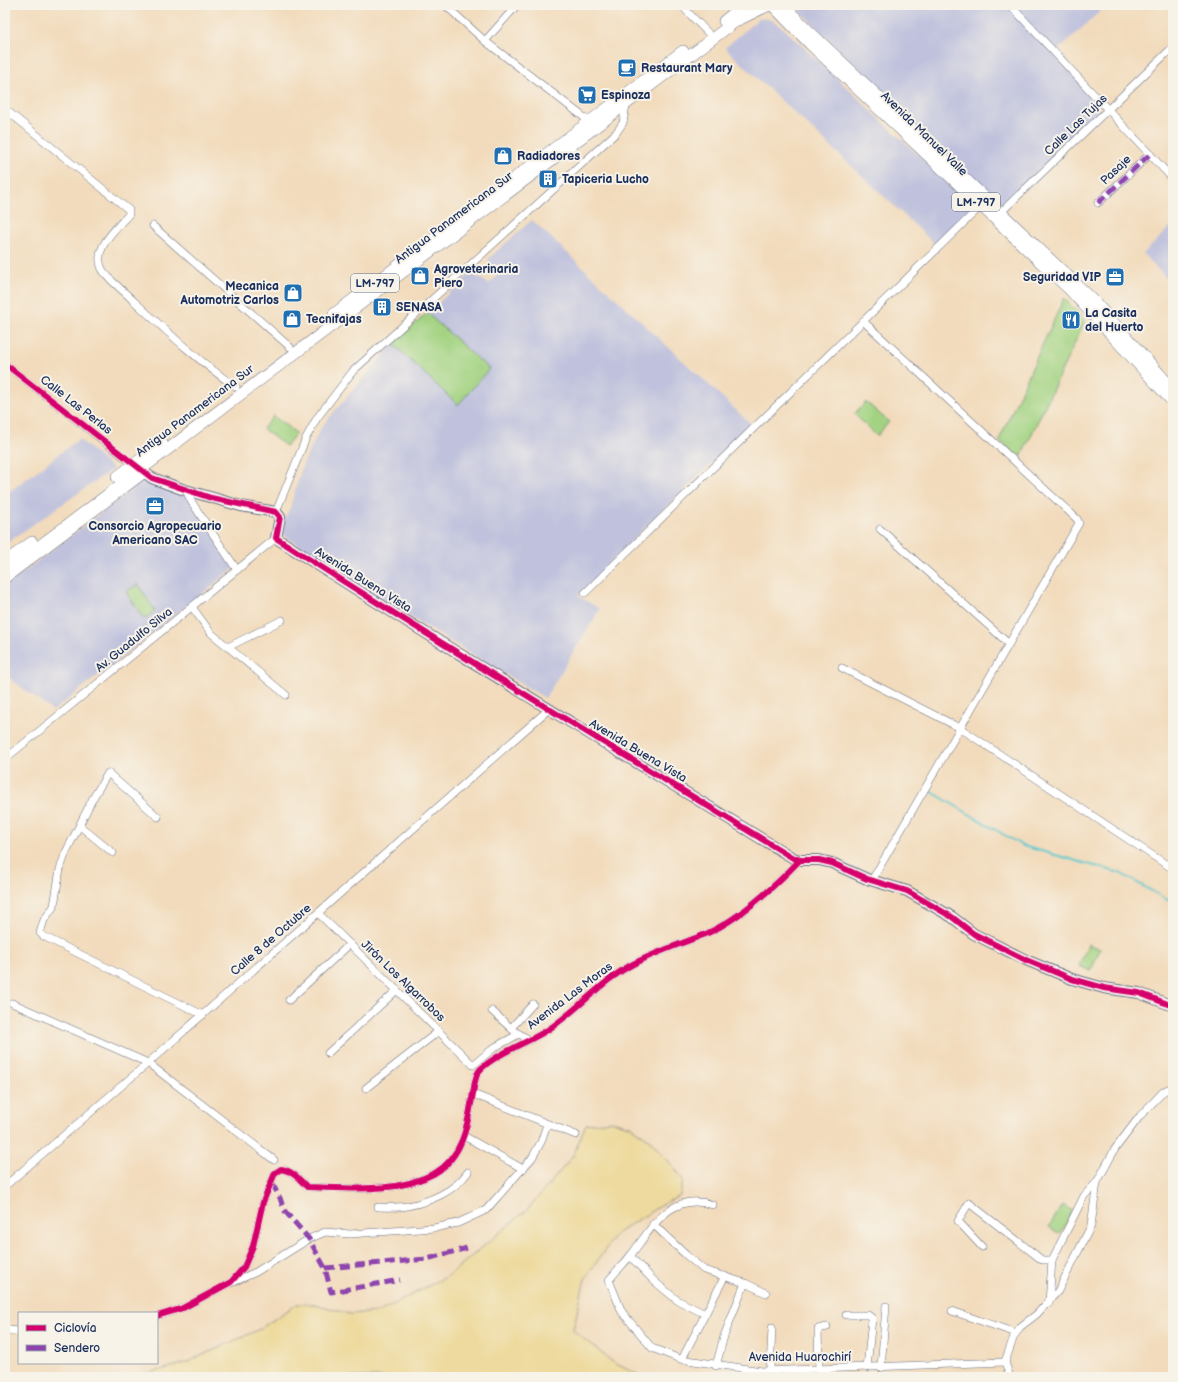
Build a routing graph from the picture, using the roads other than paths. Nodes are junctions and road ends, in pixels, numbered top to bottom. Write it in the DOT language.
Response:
graph roads {
  1 [pos="445,5"];
  2 [pos="517,5"];
  3 [pos="681,5"];
  4 [pos="744,5"];
  5 [pos="775,5"];
  6 [pos="1010,5"];
  7 [pos="804,32"];
  8 [pos="708,33"];
  9 [pos="485,41"];
  10 [pos="1173,47"];
  11 [pos="640,89"];
  12 [pos="626,105"];
  13 [pos="5,109"];
  14 [pos="1109,109"];
  15 [pos="590,122"];
  16 [pos="1150,154"];
  17 [pos="1173,179"];
  18 [pos="1098,203"];
  19 [pos="981,206"];
  20 [pos="997,216"];
  21 [pos="153,226"];
  22 [pos="410,262"];
  23 [pos="863,321"];
  24 [pos="290,347"];
  25 [pos="5,364"];
  26 [pos="236,387"];
  27 [pos="1173,389"];
  28 [pos="1173,402"];
  29 [pos="139,469"];
  30 [pos="186,490"];
  31 [pos="276,512"];
  32 [pos="880,529"];
  33 [pos="276,538"];
  34 [pos="12,560"];
  35 [pos="237,570"];
  36 [pos="5,572"];
  37 [pos="5,580"];
  38 [pos="585,592"];
  39 [pos="192,607"];
  40 [pos="282,620"];
  41 [pos="1008,643"];
  42 [pos="228,647"];
  43 [pos="842,668"];
  44 [pos="286,695"];
  45 [pos="549,709"];
  46 [pos="960,728"];
  47 [pos="5,759"];
  48 [pos="158,817"];
  49 [pos="80,826"];
  50 [pos="113,854"];
  51 [pos="800,860"];
  52 [pos="1173,870"];
  53 [pos="872,880"];
  54 [pos="318,913"];
  55 [pos="350,944"];
  56 [pos="397,990"];
  57 [pos="289,1000"];
  58 [pos="12,1003"];
  59 [pos="533,1004"];
  60 [pos="1173,1006"];
  61 [pos="492,1011"];
  62 [pos="203,1015"];
  63 [pos="511,1028"];
  64 [pos="439,1031"];
  65 [pos="519,1034"];
  66 [pos="530,1040"];
  67 [pos="328,1053"];
  68 [pos="148,1063"];
  69 [pos="1173,1087"];
  70 [pos="366,1088"];
  71 [pos="473,1094"];
  72 [pos="546,1124"];
  73 [pos="464,1136"];
  74 [pos="576,1136"];
  75 [pos="274,1160"];
  76 [pos="523,1169"];
  77 [pos="468,1172"];
  78 [pos="1097,1182"];
  79 [pos="5,1186"];
  80 [pos="713,1206"];
  81 [pos="378,1208"];
  82 [pos="653,1224"];
  83 [pos="982,1247"];
  84 [pos="630,1256"];
  85 [pos="1052,1260"];
  86 [pos="725,1276"];
  87 [pos="745,1283"];
  88 [pos="224,1286"];
  89 [pos="766,1293"];
  90 [pos="1048,1303"];
  91 [pos="886,1306"];
  92 [pos="952,1311"];
  93 [pos="705,1314"];
  94 [pos="846,1315"];
  95 [pos="158,1316"];
  96 [pos="827,1327"];
  97 [pos="772,1328"];
  98 [pos="5,1330"];
  99 [pos="18,1331"];
  100 [pos="1016,1333"];
  101 [pos="682,1359"];
  102 [pos="1005,1362"];
  103 [pos="716,1366"];
  104 [pos="867,1368"];
  105 [pos="881,1368"];
  106 [pos="820,1369"];
  107 [pos="770,1370"];
  108 [pos="1010,1377"];
  1 -- 9 [label="street"];
  2 -- 9 [label="street"];
  3 -- 8 [label="street"];
  4 -- 8 [label="main road, Antigua Panamericana Sur / LM-797"];
  5 -- 7 [label="main road, Avenida Manuel Valle / LM-797"];
  5 -- 11 [label="main road, Antigua Panamericana Sur / LM-797"];
  6 -- 14 [label="street"];
  7 -- 19 [label="main road, Avenida Manuel Valle / LM-797"];
  7 -- 20 [label="main road, Avenida Manuel Valle / LM-797"];
  8 -- 11 [label="main road, Antigua Panamericana Sur / LM-797"];
  9 -- 15 [label="street"];
  10 -- 14 [label="street, Calle Las Tujas"];
  11 -- 12 [label="main road, Antigua Panamericana Sur / LM-797"];
  11 -- 15 [label="main road, Antigua Panamericana Sur / LM-797"];
  12 -- 22 [label="main road, Antigua Panamericana Sur / LM-797"];
  12 -- 31 [label="street"];
  13 -- 26 [label="street"];
  14 -- 16 [label="street"];
  14 -- 20 [label="street, Calle Las Tujas"];
  15 -- 22 [label="main road, Antigua Panamericana Sur / LM-797"];
  16 -- 17 [label="street"];
  16 -- 18 [label="street, Pasaje"];
  19 -- 20 [label="main road, Avenida Manuel Valle / LM-797"];
  19 -- 23 [label="street"];
  20 -- 27 [label="main road, Avenida Manuel Valle / LM-797"];
  20 -- 28 [label="main road, Avenida Manuel Valle / LM-797"];
  21 -- 24 [label="street"];
  22 -- 24 [label="main road, Antigua Panamericana Sur / LM-797"];
  22 -- 29 [label="main road, Antigua Panamericana Sur / LM-797"];
  23 -- 38 [label="street"];
  23 -- 41 [label="street"];
  24 -- 26 [label="main road, Antigua Panamericana Sur / LM-797"];
  25 -- 29 [label="street, Calle Las Perlas"];
  26 -- 29 [label="main road, Antigua Panamericana Sur / LM-797"];
  29 -- 30 [label="street"];
  29 -- 34 [label="main road, Antigua Panamericana Sur / LM-797"];
  29 -- 37 [label="street"];
  30 -- 31 [label="street"];
  30 -- 35 [label="street"];
  31 -- 33 [label="street"];
  32 -- 41 [label="street"];
  33 -- 35 [label="street, Av. Guadulfo Silva"];
  33 -- 45 [label="street, Avenida Buena Vista"];
  34 -- 36 [label="main road, Antigua Panamericana Sur / LM-797"];
  35 -- 39 [label="street, Av. Guadulfo Silva"];
  39 -- 42 [label="street"];
  39 -- 47 [label="street, Av. Guadulfo Silva"];
  40 -- 42 [label="street"];
  41 -- 46 [label="street"];
  42 -- 44 [label="street"];
  43 -- 46 [label="street"];
  45 -- 51 [label="street, Avenida Buena Vista"];
  45 -- 54 [label="street, Calle 8 de Octubre"];
  46 -- 52 [label="street"];
  46 -- 53 [label="street"];
  48 -- 49 [label="street"];
  49 -- 50 [label="street"];
  49 -- 62 [label="street"];
  51 -- 53 [label="street, Avenida Buena Vista"];
  51 -- 66 [label="street, Avenida Las Moras"];
  53 -- 60 [label="street, Avenida Buena Vista"];
  54 -- 55 [label="street, Jirón Los Algarrobos"];
  54 -- 62 [label="street, Calle 8 de Octubre"];
  55 -- 56 [label="street, Jirón Los Algarrobos"];
  55 -- 57 [label="street"];
  56 -- 64 [label="street, Jirón Los Algarrobos"];
  56 -- 67 [label="street"];
  58 -- 68 [label="street"];
  59 -- 63 [label="street"];
  61 -- 63 [label="street"];
  62 -- 68 [label="street, Calle 8 de Octubre"];
  63 -- 65 [label="street"];
  64 -- 65 [label="street, Jirón Los Algarrobos"];
  64 -- 70 [label="street"];
  65 -- 66 [label="street"];
  66 -- 71 [label="street, Avenida Las Moras"];
  68 -- 75 [label="street"];
  68 -- 79 [label="street, Calle 8 de Octubre"];
  69 -- 78 [label="street"];
  71 -- 72 [label="street"];
  71 -- 73 [label="street, Avenida Las Moras"];
  72 -- 74 [label="street"];
  72 -- 76 [label="street"];
  73 -- 76 [label="street"];
  73 -- 88 [label="street, Avenida Las Moras"];
  76 -- 88 [label="street"];
  77 -- 81 [label="street"];
  78 -- 85 [label="street"];
  78 -- 90 [label="street"];
  80 -- 82 [label="street"];
  82 -- 84 [label="street"];
  82 -- 86 [label="street"];
  83 -- 85 [label="street"];
  84 -- 93 [label="street"];
  84 -- 101 [label="street, Avenida Huarochirí"];
  85 -- 90 [label="street"];
  86 -- 87 [label="street"];
  86 -- 93 [label="street"];
  87 -- 89 [label="street"];
  87 -- 103 [label="street"];
  88 -- 95 [label="street, Avenida Las Moras"];
  90 -- 100 [label="street"];
  91 -- 105 [label="street"];
  92 -- 100 [label="street"];
  93 -- 101 [label="street"];
  94 -- 104 [label="street"];
  96 -- 106 [label="street"];
  97 -- 107 [label="street"];
  98 -- 99 [label="street"];
  100 -- 102 [label="street"];
  101 -- 103 [label="street, Avenida Huarochirí"];
  102 -- 105 [label="street, Avenida Huarochirí"];
  102 -- 108 [label="street"];
  103 -- 107 [label="street, Avenida Huarochirí"];
  104 -- 105 [label="street, Avenida Huarochirí"];
  104 -- 106 [label="street, Avenida Huarochirí"];
  106 -- 107 [label="street, Avenida Huarochirí"];
}
